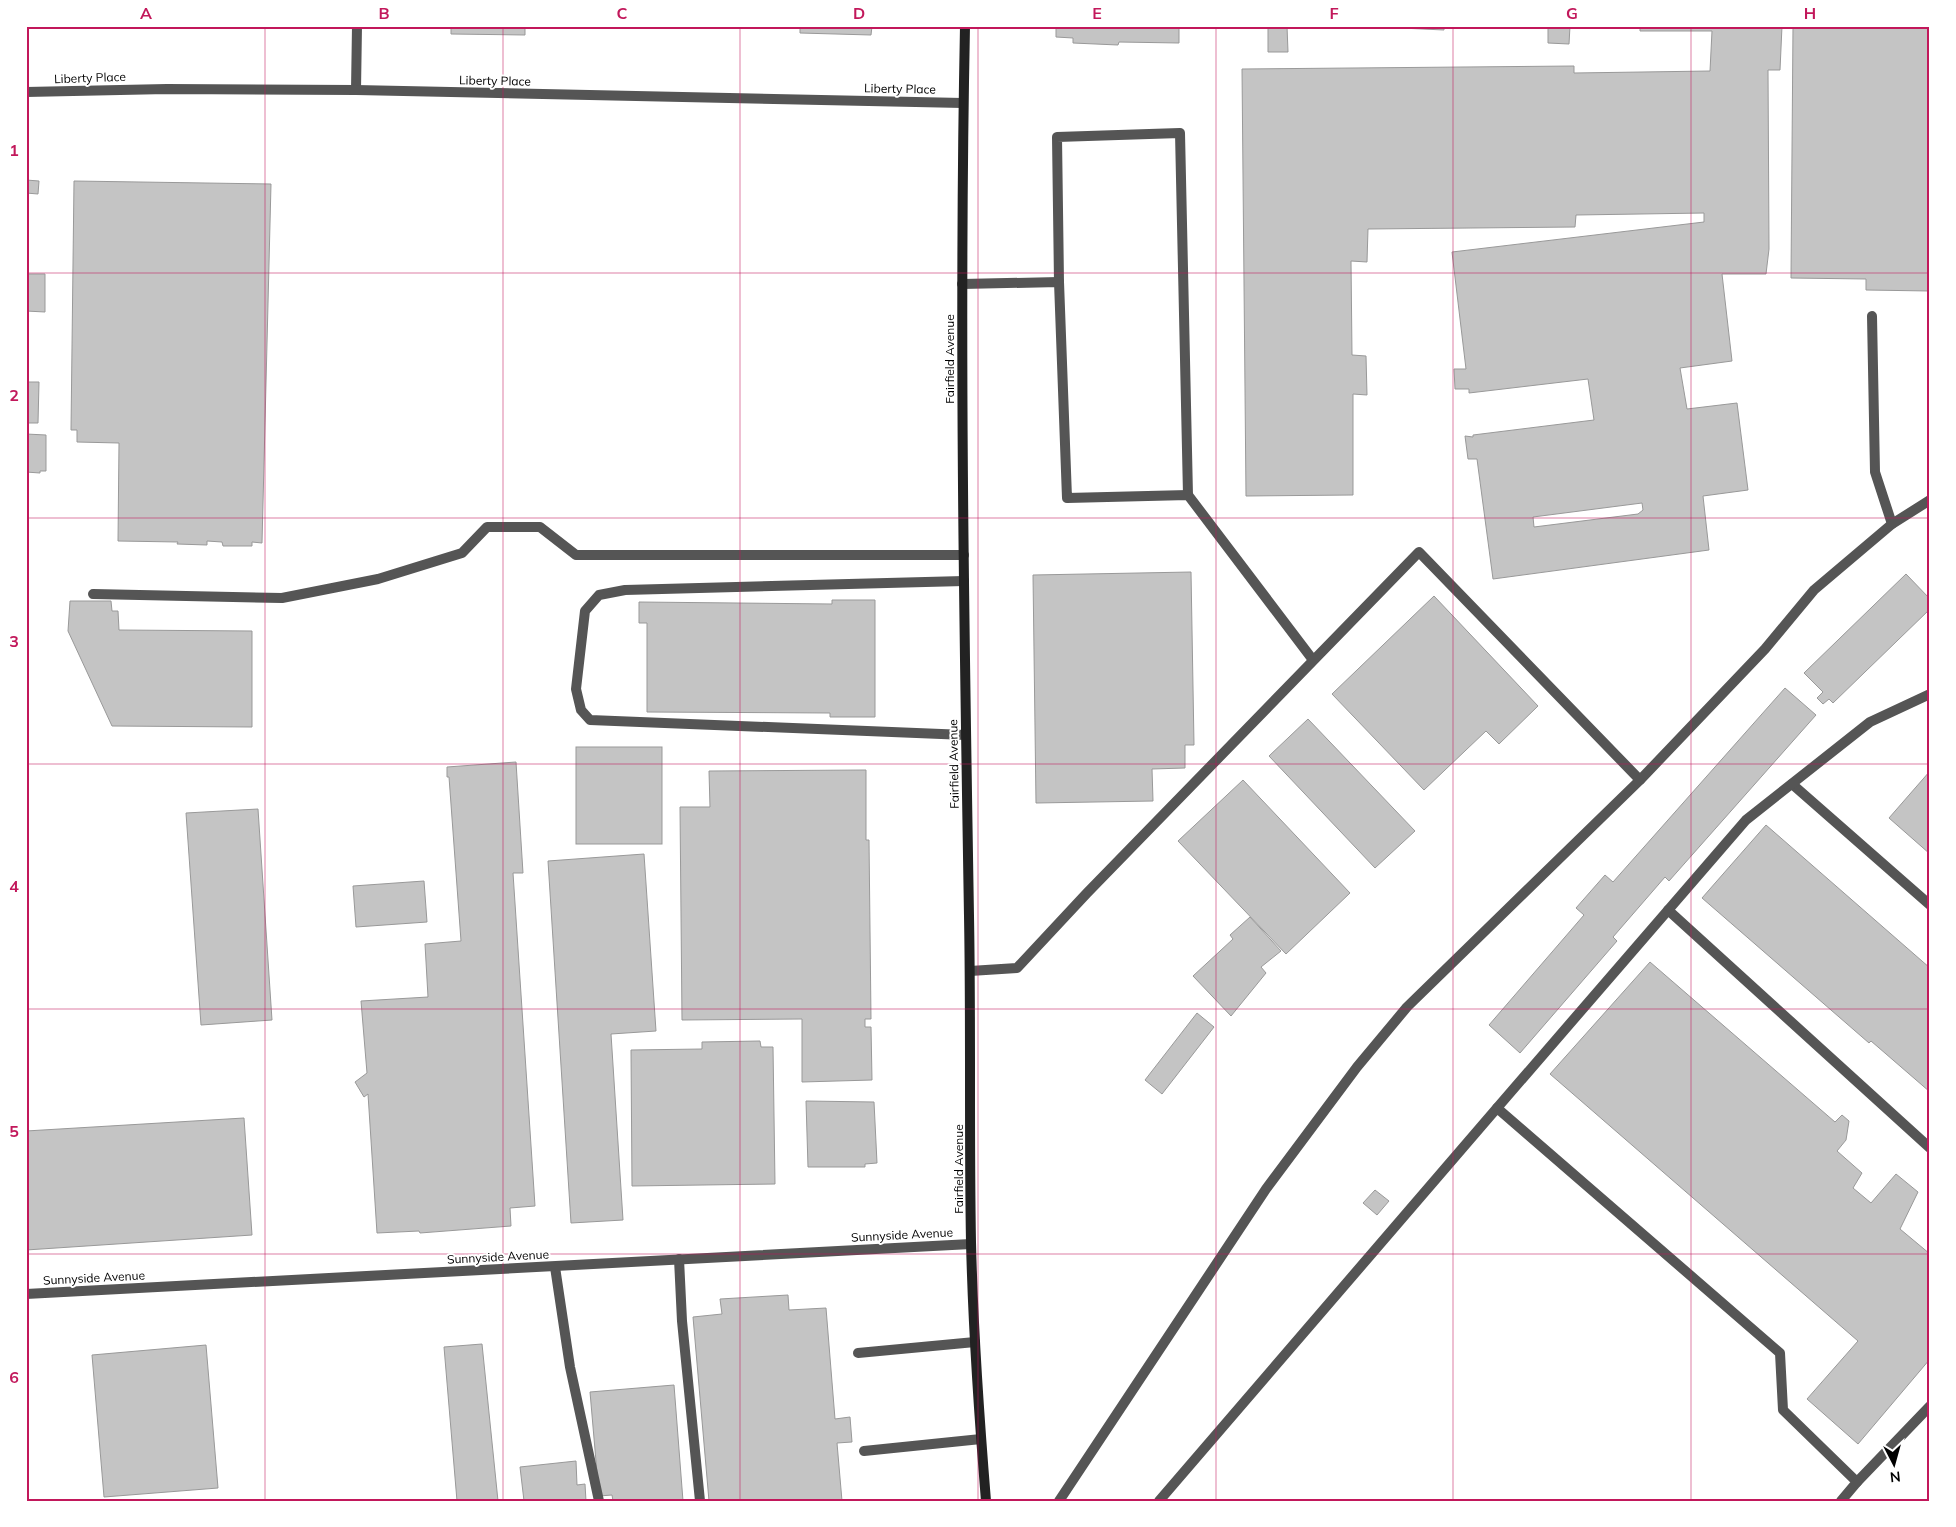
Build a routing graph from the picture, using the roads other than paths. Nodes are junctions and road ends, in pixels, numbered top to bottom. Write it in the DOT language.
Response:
graph roads {
  1 [pos="357,26"];
  2 [pos="965,26"];
  3 [pos="356,90"];
  4 [pos="26,92"];
  5 [pos="963,103"];
  6 [pos="1059,282"];
  7 [pos="962,284"];
  8 [pos="1872,316"];
  9 [pos="1188,495"];
  10 [pos="1930,500"];
  11 [pos="1892,524"];
  12 [pos="964,555"];
  13 [pos="964,581"];
  14 [pos="93,594"];
  15 [pos="1313,660"];
  16 [pos="1930,694"];
  17 [pos="966,735"];
  18 [pos="1640,780"];
  19 [pos="1792,784"];
  20 [pos="1930,905"];
  21 [pos="1668,910"];
  22 [pos="970,971"];
  23 [pos="1497,1108"];
  24 [pos="1930,1148"];
  25 [pos="971,1244"];
  26 [pos="678,1260"];
  27 [pos="555,1267"];
  28 [pos="26,1294"];
  29 [pos="975,1342"];
  30 [pos="858,1353"];
  31 [pos="1930,1406"];
  32 [pos="981,1439"];
  33 [pos="864,1451"];
  34 [pos="1857,1482"];
  35 [pos="599,1501"];
  36 [pos="700,1501"];
  37 [pos="986,1501"];
  38 [pos="1059,1501"];
  39 [pos="1159,1501"];
  40 [pos="1841,1501"];
  1 -- 3 [label="street"];
  2 -- 5 [label="street, Fairfield Avenue"];
  3 -- 4 [label="street, Liberty Place"];
  3 -- 5 [label="street, Liberty Place"];
  5 -- 7 [label="street, Fairfield Avenue"];
  6 -- 7 [label="street"];
  6 -- 9 [label="street"];
  6 -- 9 [label="street"];
  7 -- 12 [label="street, Fairfield Avenue"];
  8 -- 11 [label="street"];
  9 -- 15 [label="street"];
  10 -- 11 [label="street"];
  11 -- 18 [label="street"];
  12 -- 13 [label="street, Fairfield Avenue"];
  12 -- 14 [label="street"];
  13 -- 17 [label="street, Fairfield Avenue"];
  13 -- 17 [label="street"];
  15 -- 18 [label="street"];
  15 -- 22 [label="street"];
  16 -- 19 [label="street"];
  17 -- 22 [label="street, Fairfield Avenue"];
  18 -- 38 [label="street"];
  19 -- 20 [label="street"];
  19 -- 21 [label="street"];
  21 -- 23 [label="street"];
  21 -- 24 [label="street"];
  22 -- 25 [label="street, Fairfield Avenue"];
  23 -- 34 [label="street"];
  23 -- 39 [label="street"];
  25 -- 26 [label="street, Sunnyside Avenue"];
  25 -- 29 [label="street, Fairfield Avenue"];
  26 -- 27 [label="street, Sunnyside Avenue"];
  26 -- 36 [label="street"];
  27 -- 28 [label="street, Sunnyside Avenue"];
  27 -- 35 [label="street"];
  29 -- 30 [label="street"];
  29 -- 32 [label="street, Fairfield Avenue"];
  31 -- 34 [label="street"];
  32 -- 33 [label="street"];
  32 -- 37 [label="street, Fairfield Avenue"];
  34 -- 40 [label="street"];
}
